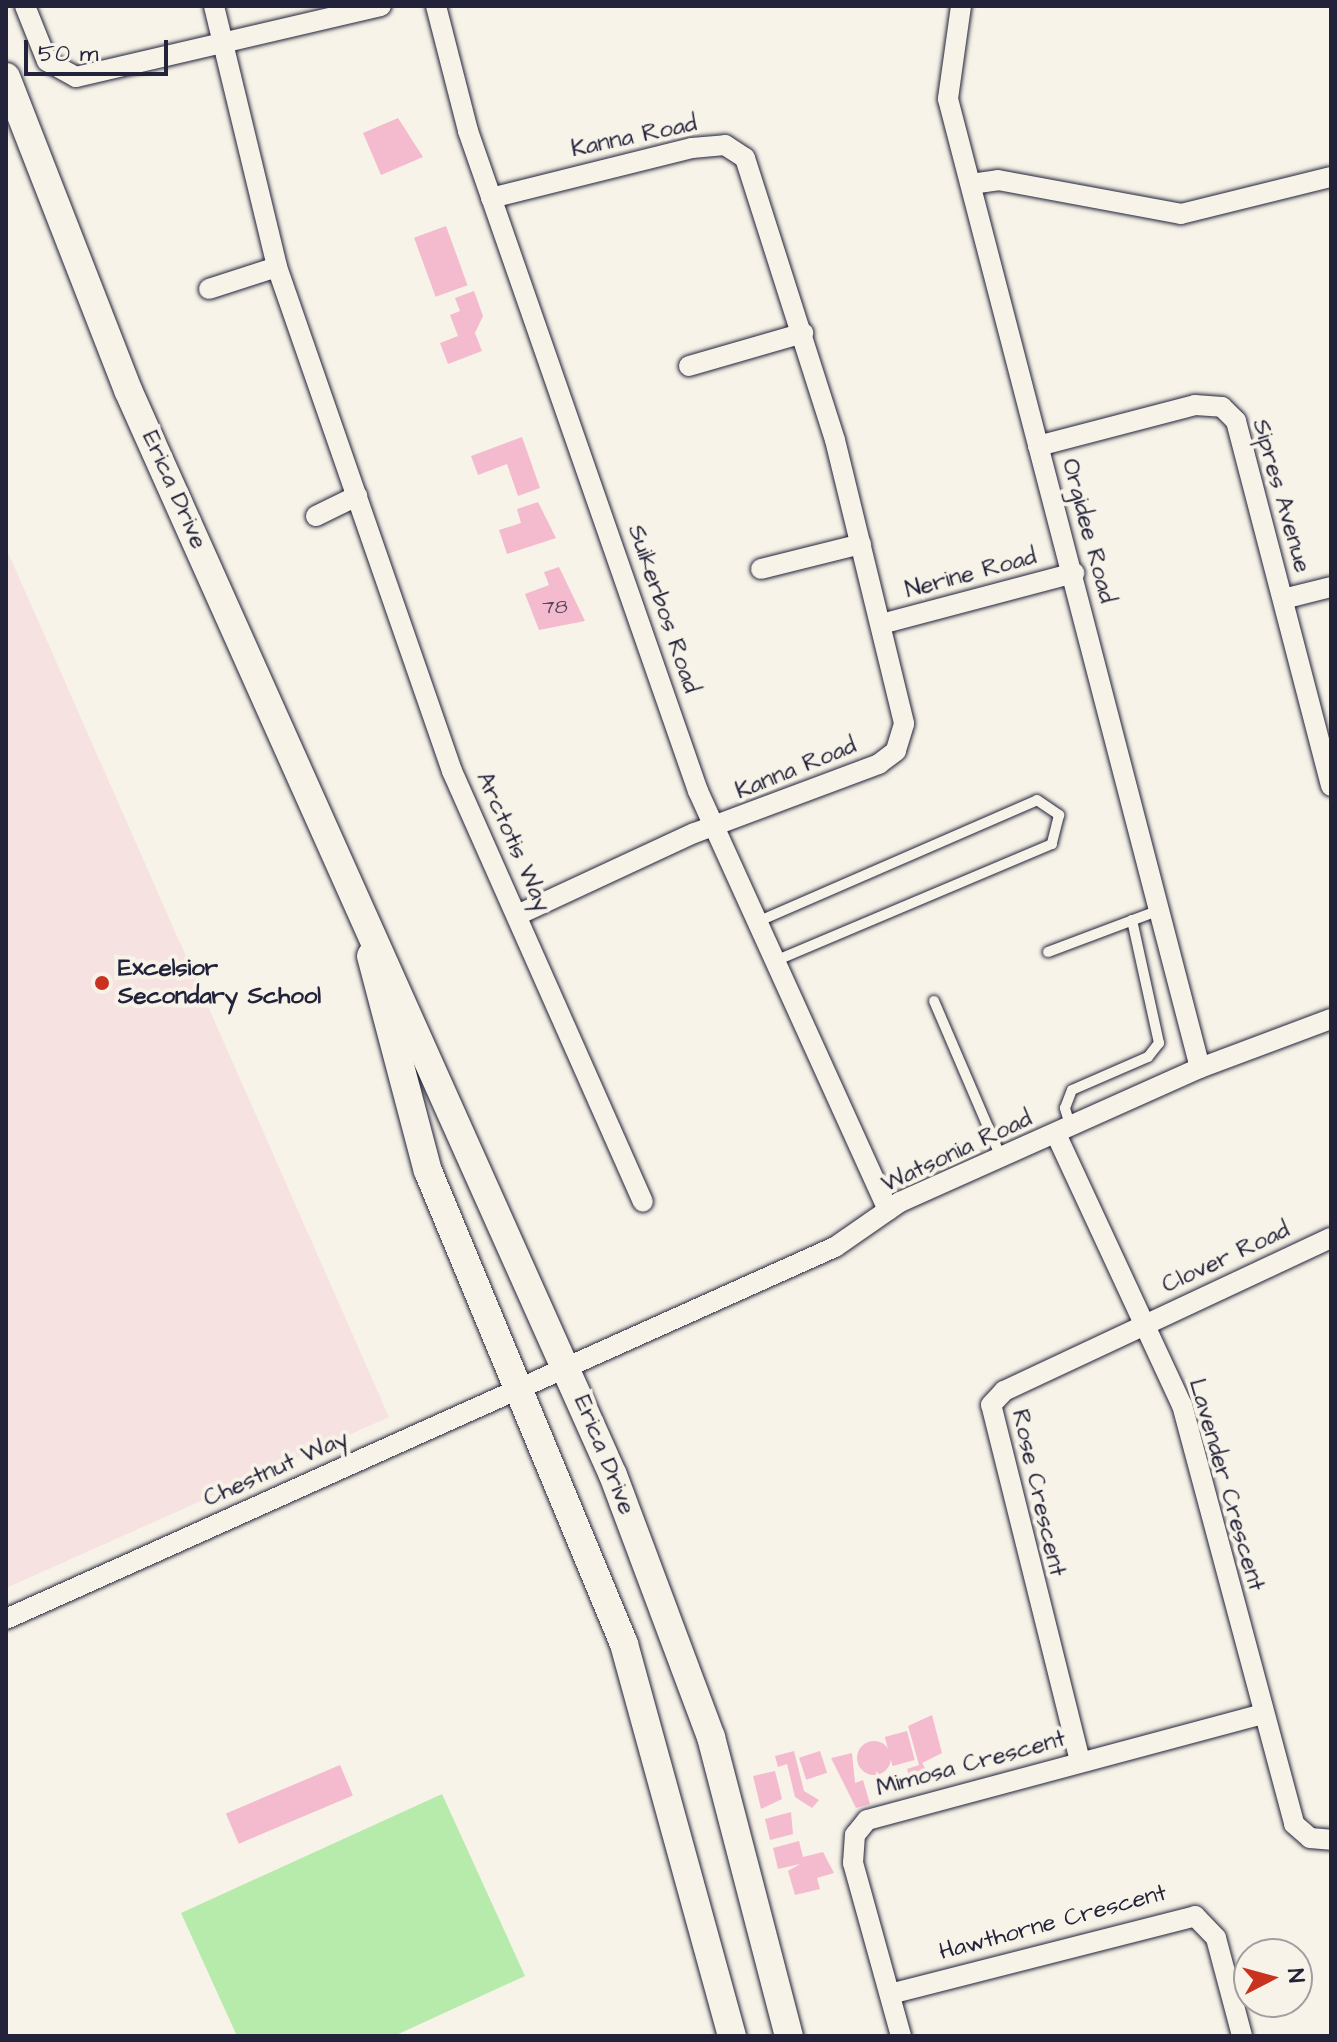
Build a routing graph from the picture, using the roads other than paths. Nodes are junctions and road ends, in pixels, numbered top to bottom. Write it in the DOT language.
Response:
graph roads {
  1 [pos="25,6"];
  2 [pos="214,6"];
  3 [pos="381,6"];
  4 [pos="436,6"];
  5 [pos="961,6"];
  6 [pos="223,44"];
  7 [pos="6,77"];
  8 [pos="1331,177"];
  9 [pos="971,184"];
  10 [pos="491,198"];
  11 [pos="277,267"];
  12 [pos="209,289"];
  13 [pos="803,333"];
  14 [pos="689,366"];
  15 [pos="1038,446"];
  16 [pos="357,496"];
  17 [pos="316,516"];
  18 [pos="861,544"];
  19 [pos="761,569"];
  20 [pos="1074,573"];
  21 [pos="1331,587"];
  22 [pos="1283,599"];
  23 [pos="881,624"];
  24 [pos="1331,786"];
  25 [pos="713,828"];
  26 [pos="356,897"];
  27 [pos="1160,910"];
  28 [pos="517,915"];
  29 [pos="1132,920"];
  30 [pos="756,923"];
  31 [pos="1048,952"];
  32 [pos="773,962"];
  33 [pos="934,1001"];
  34 [pos="1331,1019"];
  35 [pos="1200,1068"];
  36 [pos="1064,1131"];
  37 [pos="1001,1157"];
  38 [pos="643,1202"];
  39 [pos="888,1210"];
  40 [pos="1329,1245"];
  41 [pos="1144,1325"];
  42 [pos="569,1367"];
  43 [pos="522,1386"];
  44 [pos="6,1619"];
  45 [pos="1263,1714"];
  46 [pos="1080,1761"];
  47 [pos="1331,1840"];
  48 [pos="890,1994"];
  49 [pos="732,2036"];
  50 [pos="789,2036"];
  51 [pos="901,2036"];
  52 [pos="1242,2036"];
  1 -- 6 [label="street"];
  2 -- 6 [label="street, Arctotis Way"];
  3 -- 6 [label="street"];
  4 -- 10 [label="street, Suikerbos Road"];
  5 -- 9 [label="street, Orgidee Road"];
  6 -- 11 [label="street, Arctotis Way"];
  7 -- 26 [label="main road, Erica Drive"];
  8 -- 9 [label="street"];
  9 -- 15 [label="street, Orgidee Road"];
  10 -- 13 [label="street, Kanna Road"];
  10 -- 25 [label="street, Suikerbos Road"];
  11 -- 12 [label="street"];
  11 -- 16 [label="street, Arctotis Way"];
  13 -- 14 [label="street"];
  13 -- 18 [label="street, Kanna Road"];
  15 -- 20 [label="street, Orgidee Road"];
  15 -- 22 [label="street, Sipres Avenue"];
  16 -- 17 [label="street"];
  16 -- 28 [label="street, Arctotis Way"];
  18 -- 19 [label="street"];
  18 -- 23 [label="street, Kanna Road"];
  20 -- 23 [label="street, Nerine Road"];
  20 -- 27 [label="street, Orgidee Road"];
  21 -- 22 [label="street"];
  22 -- 24 [label="street, Sipres Avenue"];
  23 -- 25 [label="street, Kanna Road"];
  25 -- 28 [label="street, Kanna Road"];
  25 -- 30 [label="street, Suikerbos Road"];
  26 -- 42 [label="main road, Erica Drive"];
  26 -- 43 [label="main road, Erica Drive"];
  27 -- 29 [label="lane"];
  27 -- 35 [label="street, Orgidee Road"];
  28 -- 38 [label="street, Arctotis Way"];
  29 -- 31 [label="lane"];
  29 -- 36 [label="lane"];
  30 -- 32 [label="street, Suikerbos Road"];
  30 -- 32 [label="lane"];
  32 -- 39 [label="street, Suikerbos Road"];
  33 -- 37 [label="lane"];
  34 -- 35 [label="street, Watsonia Road"];
  35 -- 36 [label="street, Watsonia Road"];
  36 -- 37 [label="street, Watsonia Road"];
  36 -- 41 [label="street, Lavender Crescent"];
  37 -- 39 [label="street, Watsonia Road"];
  39 -- 42 [label="street, Watsonia Road"];
  40 -- 41 [label="street, Clover Road"];
  41 -- 45 [label="street, Lavender Crescent"];
  41 -- 46 [label="street, Rose Crescent"];
  42 -- 43 [label="street, Chestnut Way"];
  42 -- 50 [label="main road, Erica Drive"];
  43 -- 44 [label="street, Chestnut Way"];
  43 -- 49 [label="main road, Erica Drive"];
  45 -- 46 [label="street, Mimosa Crescent"];
  45 -- 47 [label="street, Lavender Crescent"];
  46 -- 48 [label="street, Mimosa Crescent"];
  48 -- 51 [label="street, Mimosa Crescent"];
  48 -- 52 [label="street, Hawthorne Crescent"];
}
